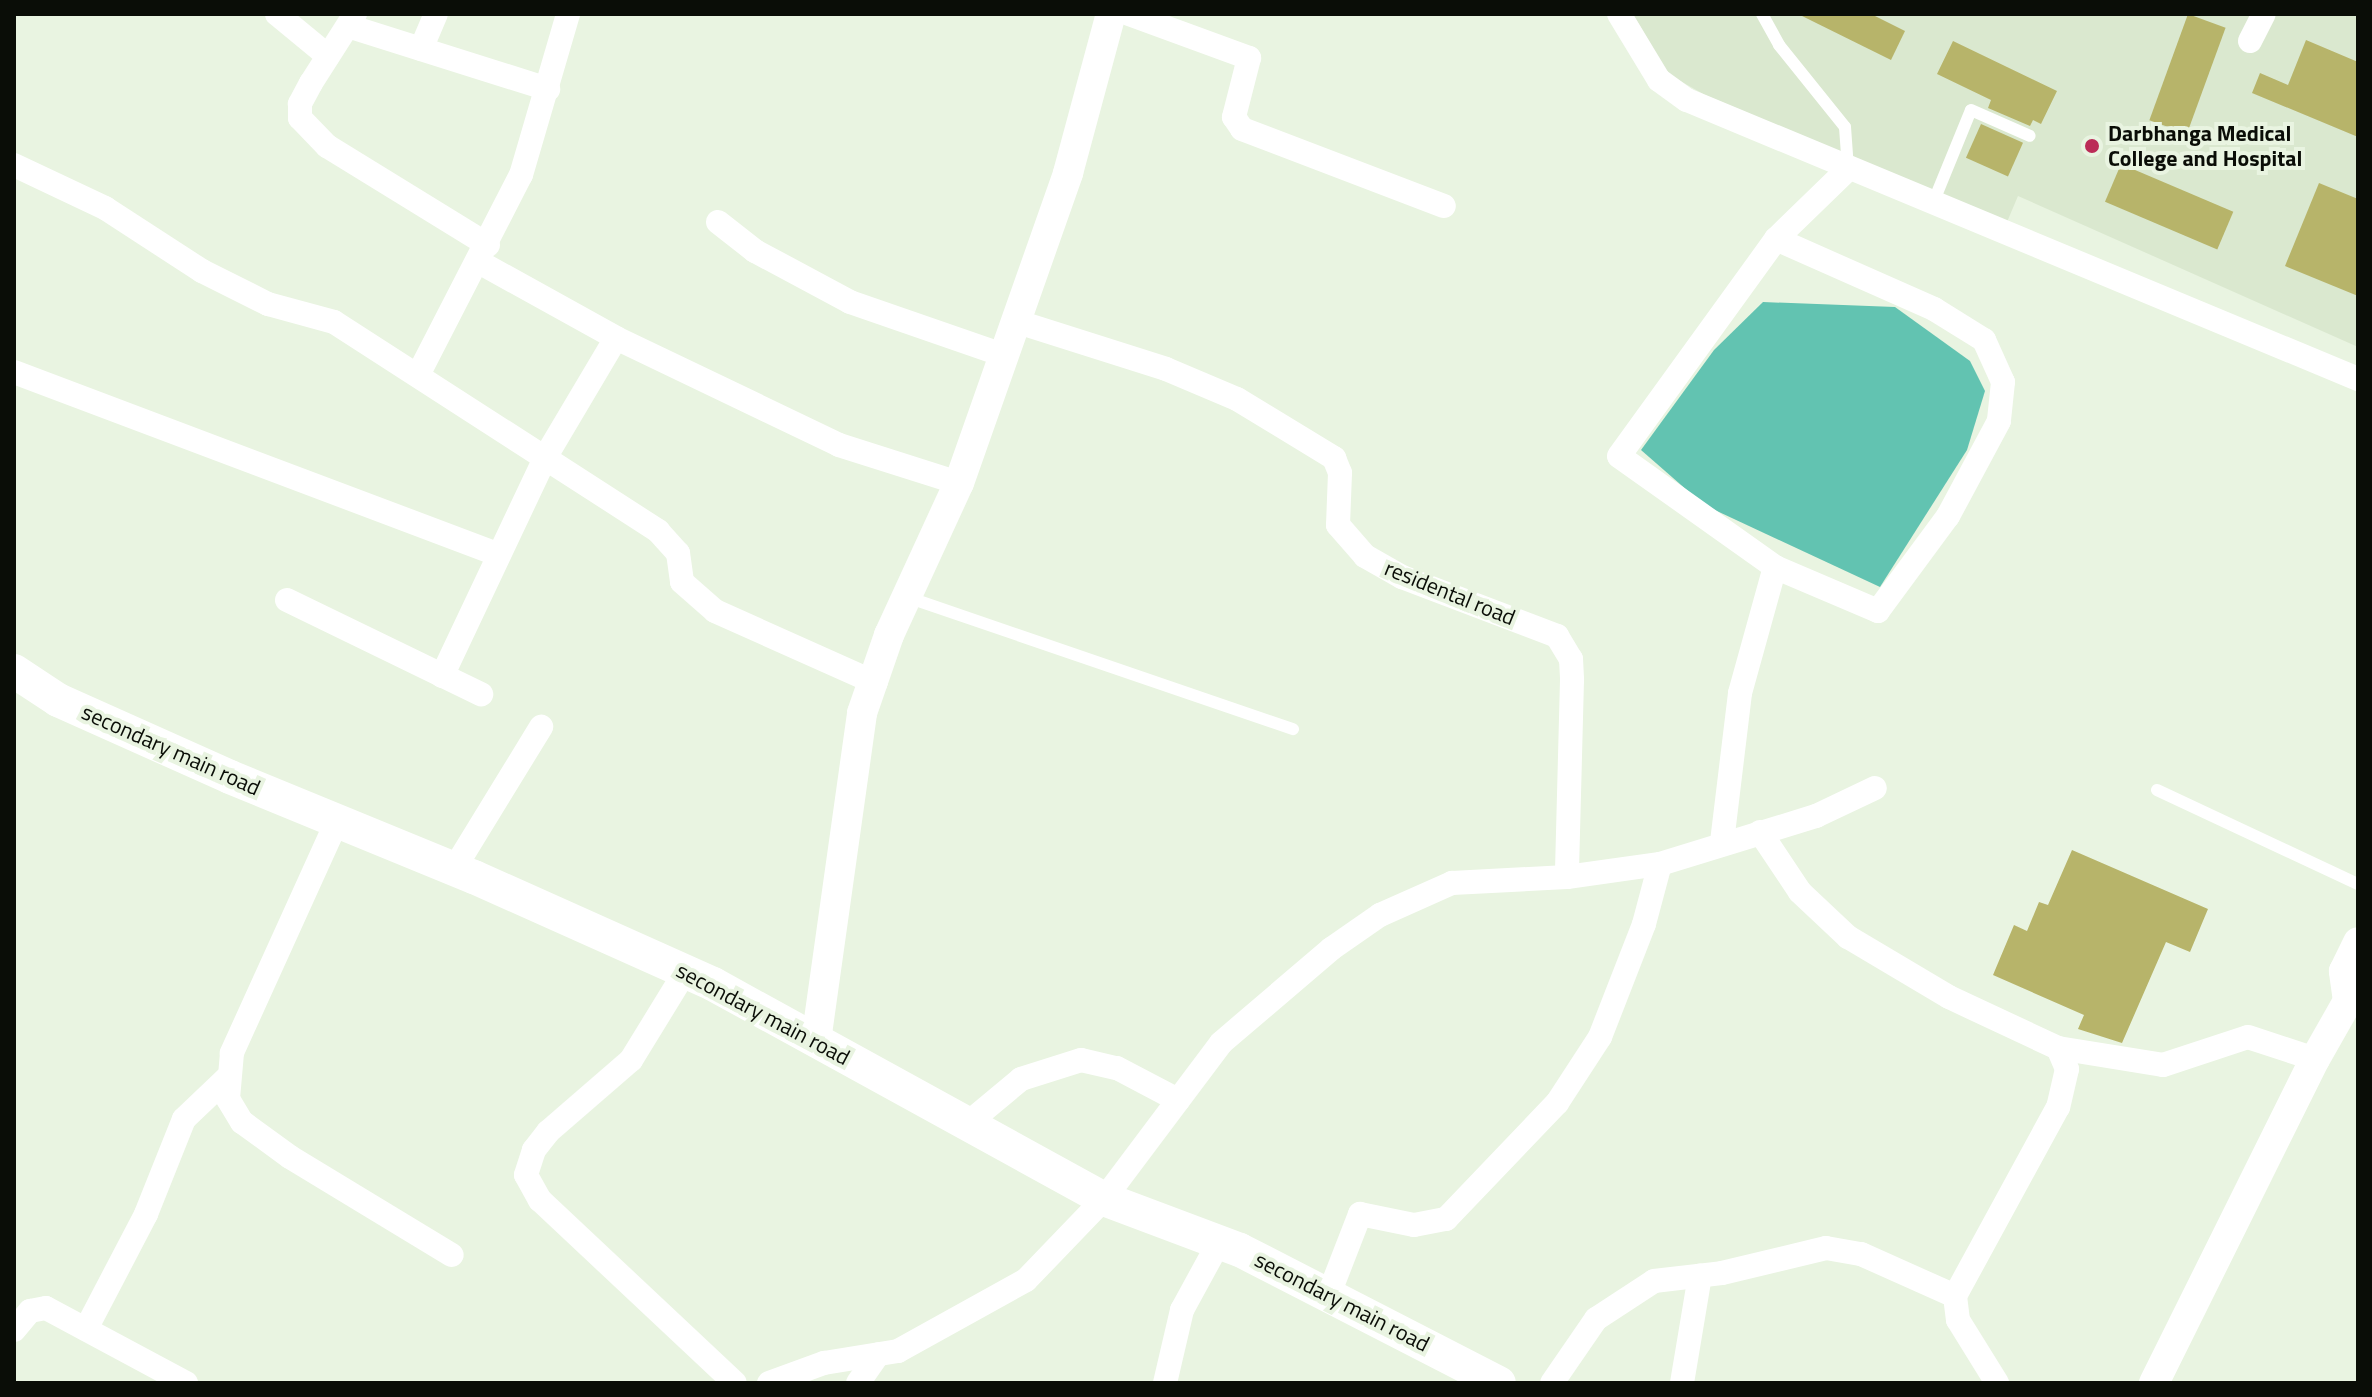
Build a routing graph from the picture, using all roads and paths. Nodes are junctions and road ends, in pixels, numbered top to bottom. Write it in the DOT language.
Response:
graph roads {
  1 [pos="277,14"];
  2 [pos="436,14"];
  3 [pos="568,14"];
  4 [pos="1111,14"];
  5 [pos="1129,14"];
  6 [pos="1619,14"];
  7 [pos="1762,14"];
  8 [pos="2264,14"];
  9 [pos="351,20"];
  10 [pos="2250,41"];
  11 [pos="421,49"];
  12 [pos="328,56"];
  13 [pos="548,89"];
  14 [pos="2030,136"];
  15 [pos="14,165"];
  16 [pos="1848,169"];
  17 [pos="1933,203"];
  18 [pos="1444,206"];
  19 [pos="718,222"];
  20 [pos="1776,239"];
  21 [pos="483,254"];
  22 [pos="1015,321"];
  23 [pos="616,338"];
  24 [pos="1003,355"];
  25 [pos="14,372"];
  26 [pos="418,375"];
  27 [pos="2358,379"];
  28 [pos="546,456"];
  29 [pos="959,483"];
  30 [pos="497,554"];
  31 [pos="1775,567"];
  32 [pos="907,597"];
  33 [pos="287,600"];
  34 [pos="14,671"];
  35 [pos="442,676"];
  36 [pos="876,683"];
  37 [pos="481,694"];
  38 [pos="541,727"];
  39 [pos="1293,729"];
  40 [pos="1875,788"];
  41 [pos="2157,790"];
  42 [pos="337,821"];
  43 [pos="1760,832"];
  44 [pos="1722,842"];
  45 [pos="1660,864"];
  46 [pos="454,869"];
  47 [pos="1567,877"];
  48 [pos="2358,884"];
  49 [pos="2358,942"];
  50 [pos="685,972"];
  51 [pos="2353,997"];
  52 [pos="816,1041"];
  53 [pos="2058,1048"];
  54 [pos="2315,1059"];
  55 [pos="226,1079"];
  56 [pos="1178,1100"];
  57 [pos="967,1124"];
  58 [pos="1104,1199"];
  59 [pos="1219,1242"];
  60 [pos="452,1255"];
  61 [pos="1700,1276"];
  62 [pos="1329,1294"];
  63 [pos="1955,1296"];
  64 [pos="86,1329"];
  65 [pos="14,1330"];
  66 [pos="878,1354"];
  67 [pos="186,1383"];
  68 [pos="735,1383"];
  69 [pos="769,1383"];
  70 [pos="858,1383"];
  71 [pos="1165,1383"];
  72 [pos="1499,1383"];
  73 [pos="1552,1383"];
  74 [pos="1682,1383"];
  75 [pos="1997,1383"];
  76 [pos="2154,1383"];
  1 -- 12 [label="street"];
  2 -- 11 [label="street"];
  3 -- 13 [label="street"];
  4 -- 22 [label="street"];
  5 -- 18 [label="street"];
  6 -- 16 [label="street"];
  7 -- 16 [label="lane"];
  8 -- 10 [label="street"];
  9 -- 11 [label="street"];
  9 -- 12 [label="street"];
  11 -- 13 [label="street"];
  12 -- 21 [label="street"];
  13 -- 21 [label="street"];
  14 -- 17 [label="lane"];
  15 -- 26 [label="street"];
  16 -- 17 [label="street"];
  16 -- 20 [label="street"];
  17 -- 27 [label="street"];
  19 -- 24 [label="street"];
  20 -- 31 [label="street"];
  20 -- 31 [label="street"];
  21 -- 23 [label="street"];
  21 -- 26 [label="street"];
  22 -- 24 [label="street"];
  22 -- 47 [label="street, residental road"];
  23 -- 28 [label="street"];
  23 -- 29 [label="street"];
  24 -- 29 [label="street"];
  25 -- 30 [label="street"];
  26 -- 28 [label="street"];
  28 -- 30 [label="street"];
  28 -- 36 [label="street"];
  29 -- 32 [label="street"];
  30 -- 35 [label="street"];
  31 -- 44 [label="street"];
  32 -- 36 [label="street"];
  32 -- 39 [label="lane"];
  33 -- 35 [label="street"];
  34 -- 42 [label="main road, secondary main road"];
  35 -- 37 [label="street"];
  36 -- 52 [label="street"];
  38 -- 46 [label="street"];
  40 -- 43 [label="street"];
  41 -- 48 [label="lane"];
  42 -- 46 [label="main road, secondary main road"];
  42 -- 55 [label="street"];
  43 -- 44 [label="street"];
  43 -- 53 [label="street"];
  44 -- 45 [label="street"];
  45 -- 47 [label="street"];
  45 -- 62 [label="street"];
  46 -- 50 [label="main road, secondary main road"];
  47 -- 56 [label="street"];
  49 -- 51 [label="street"];
  50 -- 52 [label="main road, secondary main road"];
  50 -- 68 [label="street"];
  51 -- 54 [label="street"];
  52 -- 57 [label="main road, secondary main road"];
  53 -- 54 [label="street"];
  53 -- 63 [label="street"];
  54 -- 76 [label="street"];
  55 -- 60 [label="street"];
  55 -- 64 [label="street"];
  56 -- 57 [label="street"];
  56 -- 58 [label="street"];
  57 -- 58 [label="main road, secondary main road"];
  58 -- 59 [label="main road, secondary main road"];
  58 -- 66 [label="street"];
  59 -- 62 [label="main road, secondary main road"];
  59 -- 71 [label="street"];
  61 -- 63 [label="street"];
  61 -- 73 [label="street"];
  61 -- 74 [label="street"];
  62 -- 72 [label="main road, secondary main road"];
  63 -- 75 [label="street"];
  64 -- 65 [label="street"];
  64 -- 67 [label="street"];
  66 -- 69 [label="street"];
  66 -- 70 [label="street"];
}
